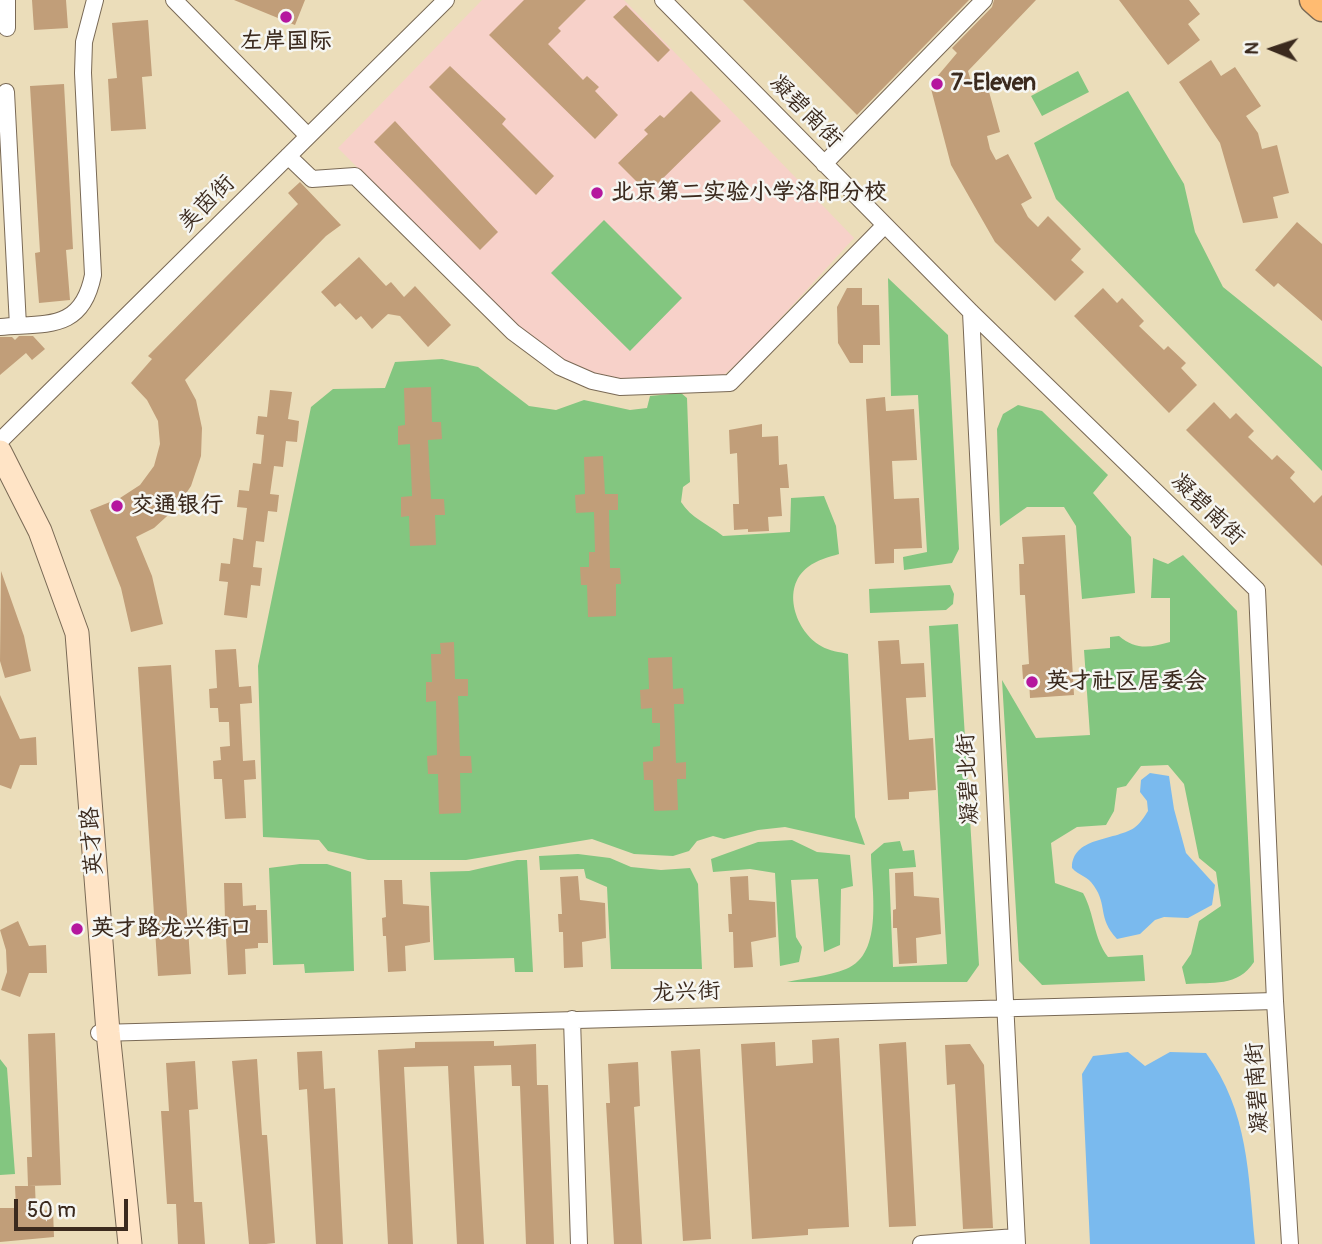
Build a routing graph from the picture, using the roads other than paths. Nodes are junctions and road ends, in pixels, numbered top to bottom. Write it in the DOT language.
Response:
graph roads {
  1 [pos="7,0"];
  2 [pos="95,0"];
  3 [pos="174,0"];
  4 [pos="446,0"];
  5 [pos="663,0"];
  6 [pos="984,0"];
  7 [pos="1313,0"];
  8 [pos="1322,8"];
  9 [pos="7,28"];
  10 [pos="6,92"];
  11 [pos="308,136"];
  12 [pos="288,156"];
  13 [pos="824,164"];
  14 [pos="885,225"];
  15 [pos="971,312"];
  16 [pos="18,326"];
  17 [pos="0,327"];
  18 [pos="0,440"];
  19 [pos="0,452"];
  20 [pos="0,472"];
  21 [pos="1275,1001"];
  22 [pos="1003,1006"];
  23 [pos="572,1019"];
  24 [pos="104,1032"];
  25 [pos="1016,1241"];
  26 [pos="119,1244"];
  27 [pos="130,1244"];
  28 [pos="579,1244"];
  29 [pos="921,1244"];
  30 [pos="1290,1244"];
  1 -- 9 [label="street"];
  2 -- 16 [label="street"];
  3 -- 11 [label="street"];
  4 -- 11 [label="street, 美茵街"];
  5 -- 13 [label="street, 凝碧南街"];
  6 -- 13 [label="street"];
  7 -- 8 [label="main road"];
  10 -- 16 [label="street"];
  11 -- 12 [label="street, 美茵街"];
  12 -- 14 [label="street"];
  12 -- 18 [label="street, 美茵街"];
  13 -- 14 [label="street, 凝碧南街"];
  14 -- 15 [label="street, 凝碧南街"];
  15 -- 21 [label="street, 凝碧南街"];
  15 -- 22 [label="street, 凝碧北街"];
  16 -- 17 [label="street"];
  19 -- 24 [label="main road, 英才路"];
  20 -- 24 [label="main road, 英才路"];
  21 -- 22 [label="street, 龙兴街"];
  21 -- 30 [label="street, 凝碧南街"];
  22 -- 23 [label="street, 龙兴街"];
  22 -- 25 [label="street, 凝碧北街"];
  23 -- 24 [label="street, 龙兴街"];
  23 -- 28 [label="street"];
  24 -- 26 [label="main road, 英才路"];
  24 -- 27 [label="main road, 英才路"];
  25 -- 29 [label="street"];
}
